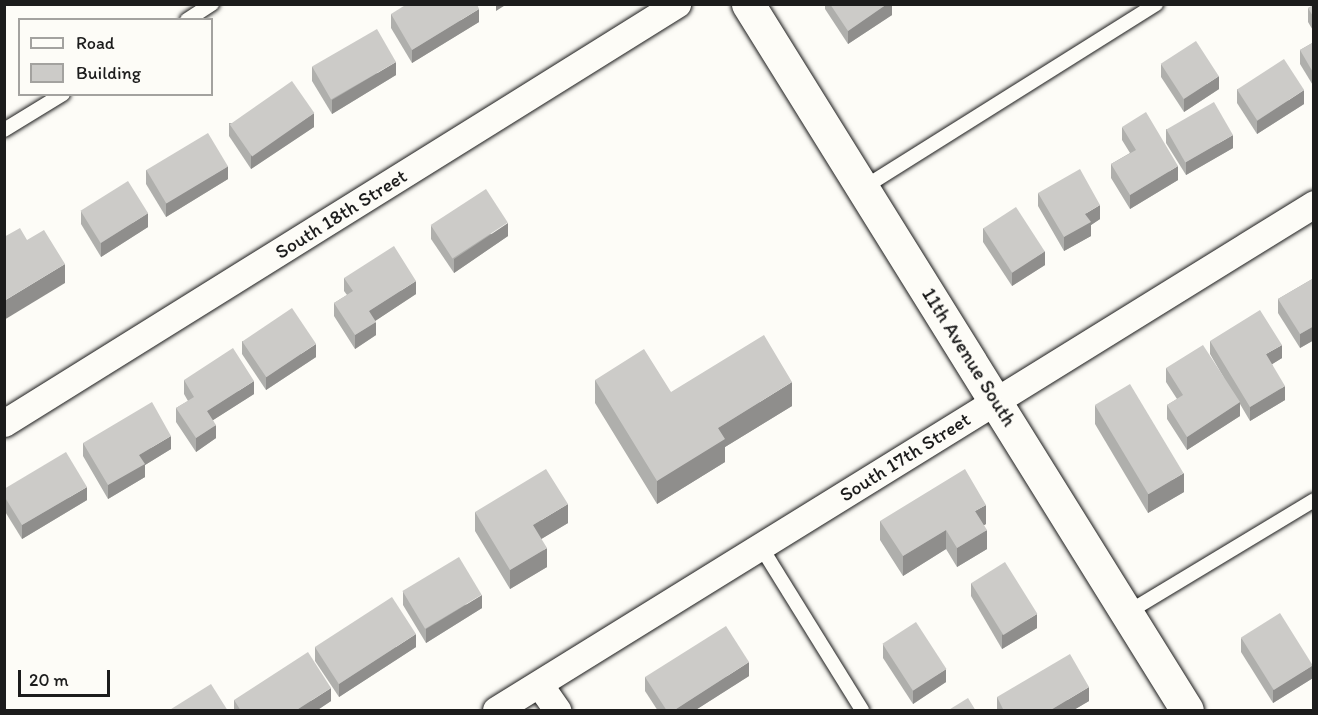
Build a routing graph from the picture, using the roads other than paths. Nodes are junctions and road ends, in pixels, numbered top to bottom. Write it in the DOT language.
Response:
graph roads {
  1 [pos="212,4"];
  2 [pos="677,4"];
  3 [pos="747,4"];
  4 [pos="1156,4"];
  5 [pos="190,18"];
  6 [pos="60,96"];
  7 [pos="4,130"];
  8 [pos="862,188"];
  9 [pos="1314,204"];
  10 [pos="997,400"];
  11 [pos="4,423"];
  12 [pos="1314,500"];
  13 [pos="761,547"];
  14 [pos="1127,613"];
  15 [pos="539,684"];
  16 [pos="496,711"];
  17 [pos="557,711"];
  18 [pos="862,711"];
  19 [pos="1187,711"];
  1 -- 5 [label="lane"];
  2 -- 11 [label="street, South 18th Street"];
  3 -- 8 [label="street, 11th Avenue South"];
  4 -- 8 [label="lane"];
  6 -- 7 [label="lane"];
  8 -- 10 [label="street, 11th Avenue South"];
  9 -- 10 [label="street, South 17th Street"];
  10 -- 13 [label="street, South 17th Street"];
  10 -- 14 [label="street, 11th Avenue South"];
  12 -- 14 [label="lane"];
  13 -- 15 [label="street, South 17th Street"];
  13 -- 18 [label="lane"];
  14 -- 19 [label="street, 11th Avenue South"];
  15 -- 16 [label="street, South 17th Street"];
  15 -- 17 [label="street"];
}
